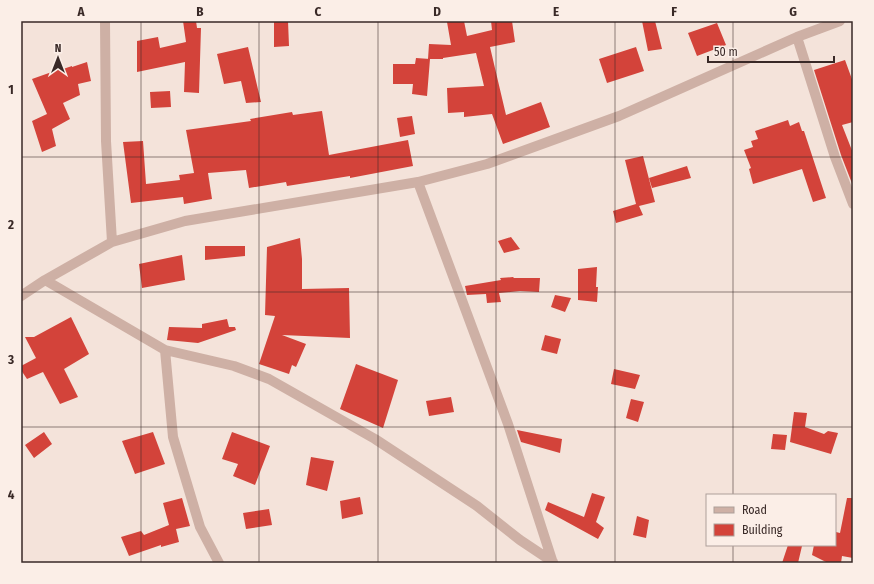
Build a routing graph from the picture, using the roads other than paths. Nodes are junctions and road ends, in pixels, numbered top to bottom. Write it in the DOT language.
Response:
graph roads {
  1 [pos="105,21"];
  2 [pos="840,21"];
  3 [pos="797,37"];
  4 [pos="418,182"];
  5 [pos="853,204"];
  6 [pos="112,242"];
  7 [pos="45,280"];
  8 [pos="21,296"];
  9 [pos="165,350"];
  10 [pos="219,563"];
  11 [pos="553,563"];
  1 -- 6 [label="street"];
  2 -- 3 [label="street"];
  3 -- 4 [label="street"];
  3 -- 5 [label="street"];
  4 -- 6 [label="street"];
  4 -- 11 [label="street"];
  6 -- 7 [label="street"];
  7 -- 8 [label="street"];
  7 -- 9 [label="street"];
  9 -- 10 [label="street"];
  9 -- 11 [label="street"];
}
